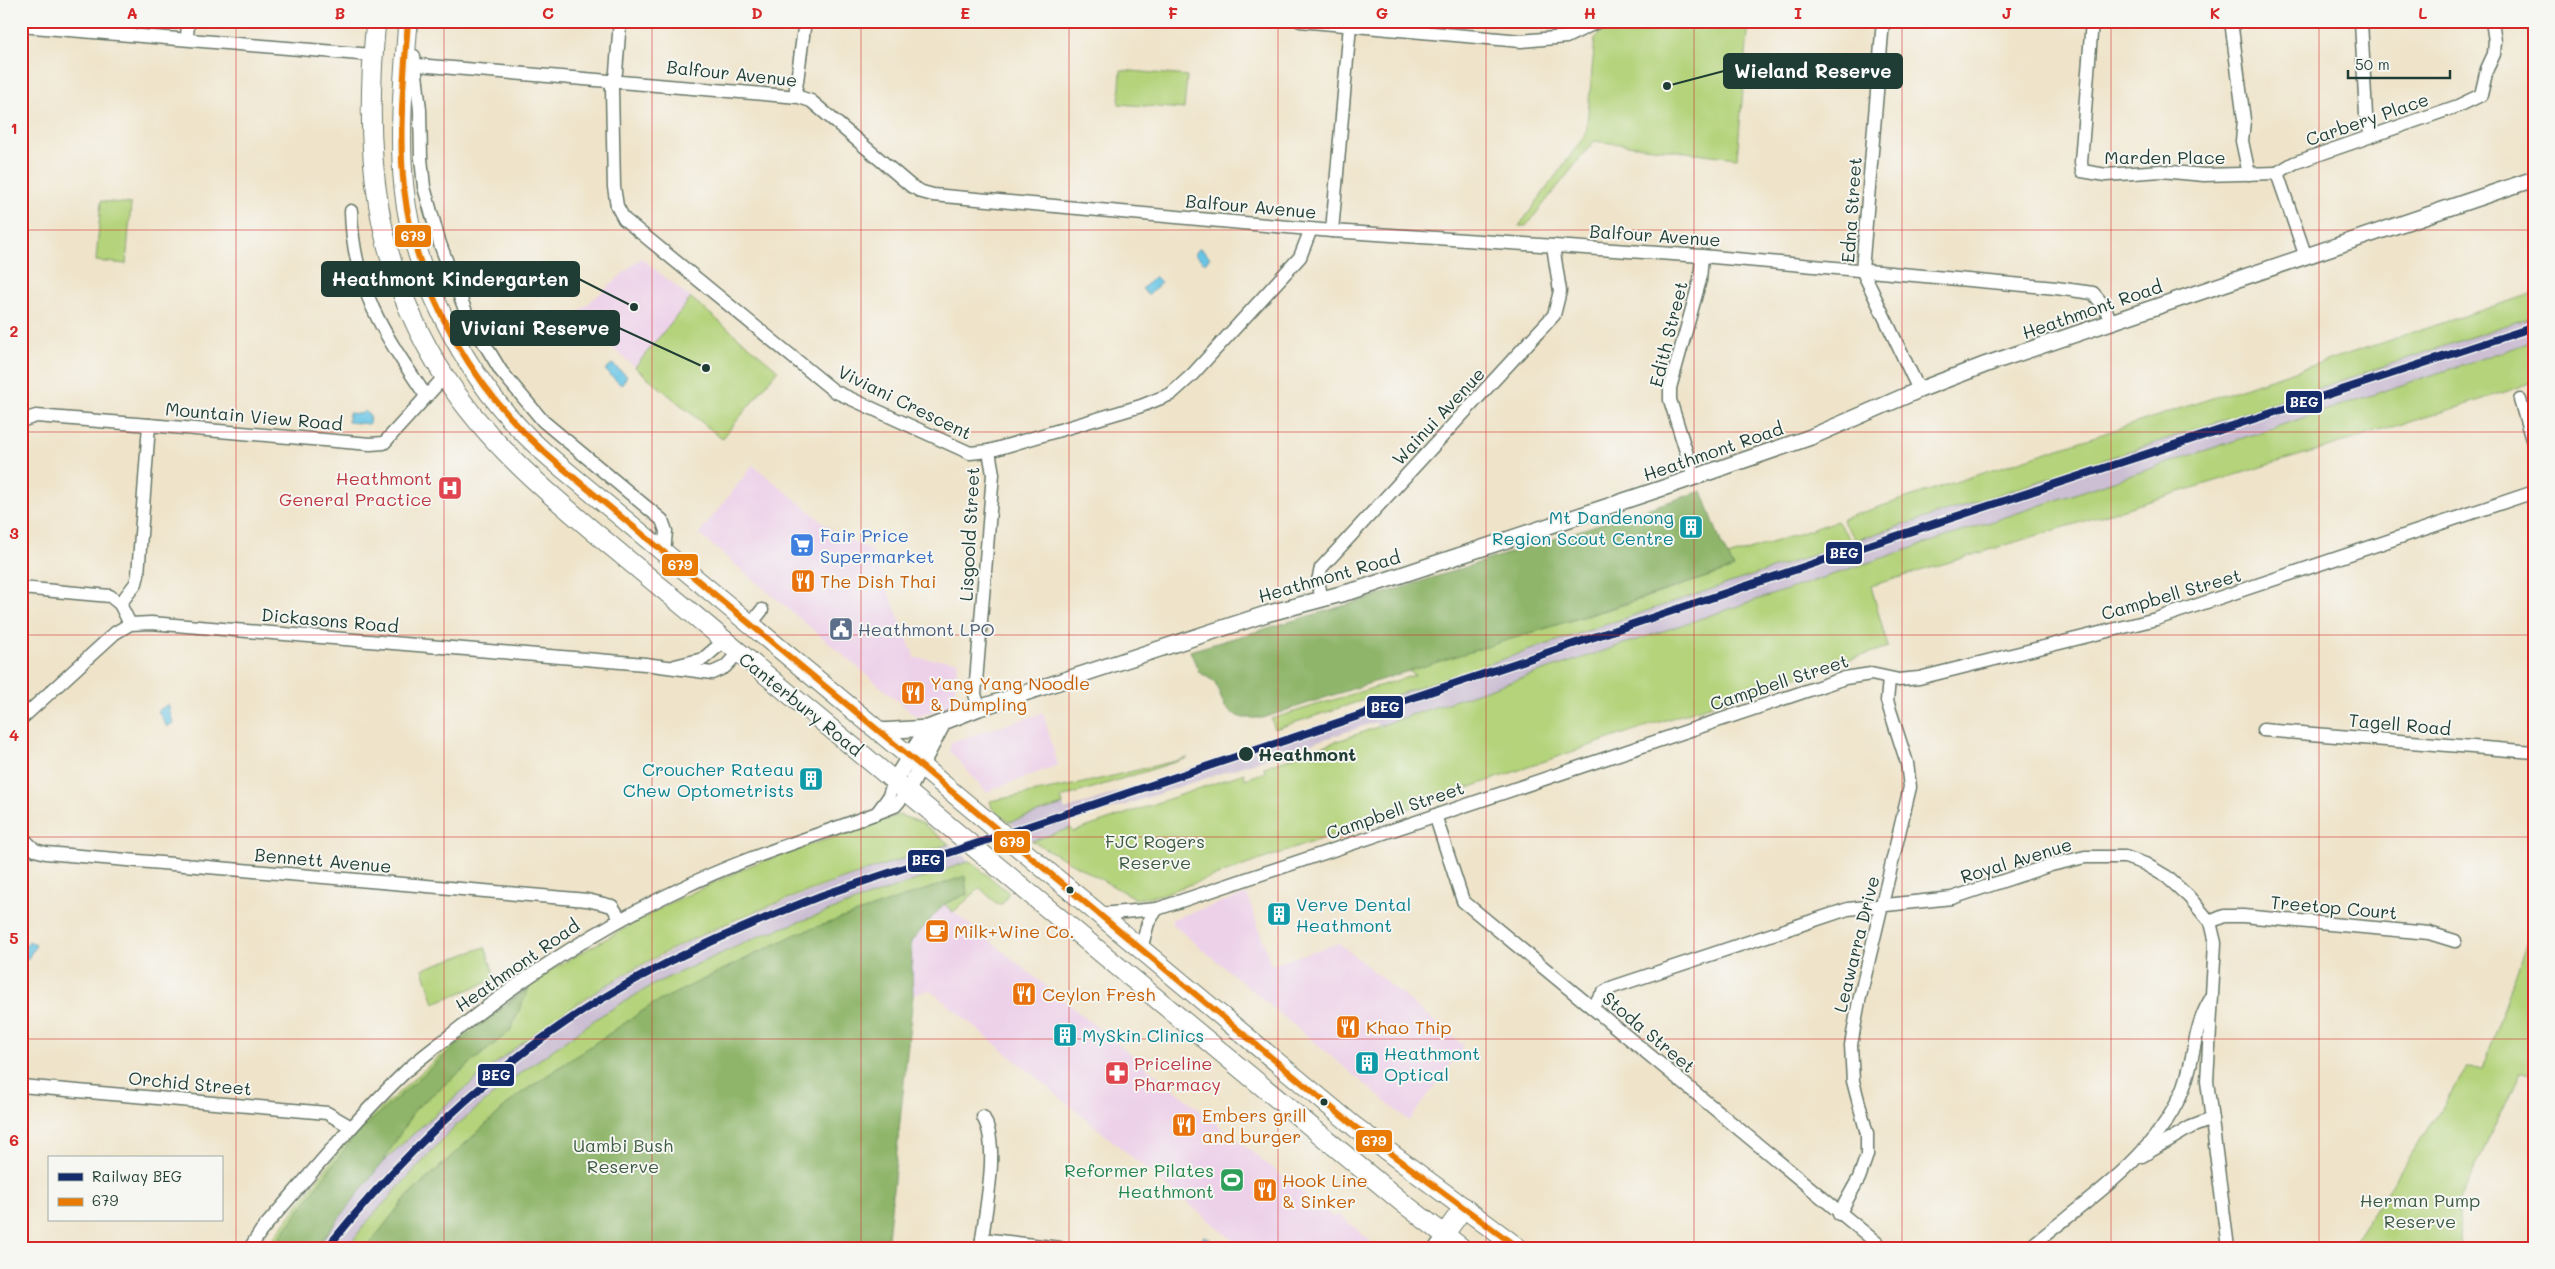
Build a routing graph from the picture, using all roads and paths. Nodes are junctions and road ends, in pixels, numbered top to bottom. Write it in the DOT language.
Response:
graph roads {
  1 [pos="188,21"];
  2 [pos="376,21"];
  3 [pos="409,21"];
  4 [pos="620,21"];
  5 [pos="804,21"];
  6 [pos="1300,21"];
  7 [pos="1883,21"];
  8 [pos="2092,21"];
  9 [pos="2231,21"];
  10 [pos="2361,21"];
  11 [pos="2492,21"];
  12 [pos="1595,24"];
  13 [pos="1350,25"];
  14 [pos="21,26"];
  15 [pos="1419,26"];
  16 [pos="187,39"];
  17 [pos="372,55"];
  18 [pos="410,64"];
  19 [pos="613,80"];
  20 [pos="795,96"];
  21 [pos="2371,136"];
  22 [pos="2277,173"];
  23 [pos="2248,174"];
  24 [pos="2534,179"];
  25 [pos="351,211"];
  26 [pos="1311,229"];
  27 [pos="1332,231"];
  28 [pos="1553,246"];
  29 [pos="1702,256"];
  30 [pos="2306,257"];
  31 [pos="1862,270"];
  32 [pos="2111,323"];
  33 [pos="445,376"];
  34 [pos="1919,390"];
  35 [pos="426,396"];
  36 [pos="2520,400"];
  37 [pos="21,421"];
  38 [pos="149,425"];
  39 [pos="2534,446"];
  40 [pos="989,451"];
  41 [pos="1694,477"];
  42 [pos="2534,492"];
  43 [pos="21,588"];
  44 [pos="1322,600"];
  45 [pos="120,604"];
  46 [pos="757,617"];
  47 [pos="130,624"];
  48 [pos="731,647"];
  49 [pos="703,660"];
  50 [pos="672,666"];
  51 [pos="712,673"];
  52 [pos="1889,678"];
  53 [pos="979,708"];
  54 [pos="21,719"];
  55 [pos="943,723"];
  56 [pos="928,728"];
  57 [pos="2262,730"];
  58 [pos="880,731"];
  59 [pos="2534,752"];
  60 [pos="916,761"];
  61 [pos="901,787"];
  62 [pos="1435,815"];
  63 [pos="21,836"];
  64 [pos="1049,871"];
  65 [pos="1043,902"];
  66 [pos="1884,904"];
  67 [pos="1157,909"];
  68 [pos="1101,914"];
  69 [pos="620,918"];
  70 [pos="2210,922"];
  71 [pos="2455,940"];
  72 [pos="1141,949"];
  73 [pos="2211,997"];
  74 [pos="1592,1008"];
  75 [pos="1270,1054"];
  76 [pos="1251,1075"];
  77 [pos="21,1086"];
  78 [pos="983,1117"];
  79 [pos="2212,1119"];
  80 [pos="351,1127"];
  81 [pos="2134,1161"];
  82 [pos="1464,1207"];
  83 [pos="1840,1214"];
  84 [pos="1439,1242"];
  85 [pos="982,1243"];
  86 [pos="250,1248"];
  87 [pos="1060,1248"];
  88 [pos="1462,1248"];
  89 [pos="1518,1248"];
  90 [pos="1883,1248"];
  91 [pos="2030,1248"];
  92 [pos="2228,1248"];
  1 -- 16 [label="street"];
  2 -- 17 [label="main road, Canterbury Road"];
  3 -- 18 [label="main road, Canterbury Road"];
  4 -- 19 [label="street, Viviani Crescent"];
  5 -- 20 [label="street"];
  6 -- 13 [label="street"];
  7 -- 31 [label="street, Edna Street"];
  8 -- 23 [label="street, Marden Place"];
  9 -- 23 [label="street"];
  10 -- 21 [label="street"];
  11 -- 21 [label="street, Carbery Place"];
  12 -- 15 [label="street"];
  13 -- 15 [label="street"];
  13 -- 27 [label="street"];
  14 -- 16 [label="street"];
  16 -- 17 [label="street"];
  17 -- 33 [label="main road, Canterbury Road"];
  18 -- 19 [label="street, Balfour Avenue"];
  18 -- 46 [label="main road, Canterbury Road"];
  19 -- 20 [label="street, Balfour Avenue"];
  19 -- 40 [label="street, Viviani Crescent"];
  20 -- 26 [label="street, Balfour Avenue"];
  21 -- 22 [label="street, Carbery Place"];
  22 -- 23 [label="street"];
  22 -- 30 [label="street"];
  24 -- 30 [label="street, Heathmont Road"];
  25 -- 35 [label="street"];
  26 -- 27 [label="street, Balfour Avenue"];
  26 -- 40 [label="street, Viviani Crescent"];
  27 -- 28 [label="street, Balfour Avenue"];
  28 -- 29 [label="street, Balfour Avenue"];
  28 -- 44 [label="street, Wainui Avenue"];
  29 -- 31 [label="street, Balfour Avenue"];
  29 -- 41 [label="street, Edith Street"];
  30 -- 32 [label="street, Heathmont Road"];
  31 -- 32 [label="street, Balfour Avenue"];
  31 -- 34 [label="street, Edna Street"];
  32 -- 34 [label="street, Heathmont Road"];
  33 -- 35 [label="street, Mountain View Road"];
  33 -- 48 [label="main road, Canterbury Road"];
  34 -- 41 [label="street, Heathmont Road"];
  35 -- 38 [label="street, Mountain View Road"];
  36 -- 39 [label="street"];
  37 -- 38 [label="street"];
  38 -- 45 [label="street, Mountain View Road"];
  40 -- 53 [label="street, Lisgoold Street"];
  41 -- 44 [label="street, Heathmont Road"];
  42 -- 52 [label="street, Campbell Street"];
  43 -- 45 [label="street"];
  44 -- 53 [label="street, Heathmont Road"];
  45 -- 47 [label="street"];
  46 -- 48 [label="main road"];
  46 -- 58 [label="main road, Canterbury Road"];
  47 -- 50 [label="street, Dickasons Road"];
  47 -- 54 [label="street"];
  48 -- 49 [label="street"];
  48 -- 51 [label="street"];
  48 -- 61 [label="main road, Canterbury Road"];
  49 -- 50 [label="street, Dickasons Road"];
  49 -- 51 [label="street"];
  50 -- 51 [label="street, Dickasons Road"];
  52 -- 62 [label="street, Campbell Street"];
  52 -- 66 [label="street, Leawarra Drive"];
  53 -- 55 [label="street, Heathmont Road"];
  55 -- 56 [label="street, Heathmont Road"];
  55 -- 60 [label="street"];
  56 -- 58 [label="street, Heathmont Road"];
  56 -- 60 [label="street"];
  57 -- 59 [label="street, Tagell Road"];
  58 -- 60 [label="main road, Canterbury Road"];
  60 -- 61 [label="street"];
  60 -- 64 [label="main road, Canterbury Road"];
  61 -- 65 [label="main road, Canterbury Road"];
  61 -- 69 [label="street, Heathmont Road"];
  62 -- 67 [label="street, Campbell Street"];
  62 -- 74 [label="street, Stoda Street"];
  63 -- 69 [label="street, Bennett Avenue"];
  64 -- 65 [label="main road"];
  64 -- 68 [label="main road, Canterbury Road"];
  65 -- 76 [label="main road, Canterbury Road"];
  66 -- 70 [label="street, Royal Avenue"];
  66 -- 74 [label="street, Royal Avenue"];
  66 -- 83 [label="street, Leawarra Drive"];
  67 -- 68 [label="street, Campbell Street"];
  67 -- 72 [label="street"];
  68 -- 72 [label="main road, Canterbury Road"];
  69 -- 80 [label="street, Heathmont Road"];
  70 -- 71 [label="street, Treetop Court"];
  70 -- 73 [label="street, Royal Avenue"];
  72 -- 75 [label="main road, Canterbury Road"];
  73 -- 79 [label="street, Royal Avenue"];
  73 -- 81 [label="street"];
  74 -- 83 [label="street, Stoda Street"];
  75 -- 76 [label="main road"];
  75 -- 82 [label="main road, Canterbury Road"];
  76 -- 84 [label="main road, Canterbury Road"];
  77 -- 80 [label="street, Orchid Street"];
  78 -- 85 [label="street"];
  79 -- 81 [label="street"];
  79 -- 92 [label="street, Royal Avenue"];
  80 -- 86 [label="street, Heathmont Road"];
  81 -- 91 [label="street"];
  82 -- 84 [label="main road"];
  82 -- 89 [label="main road, Canterbury Road"];
  83 -- 90 [label="street, Stoda Street"];
  84 -- 88 [label="main road, Canterbury Road"];
  85 -- 87 [label="street"];
}
